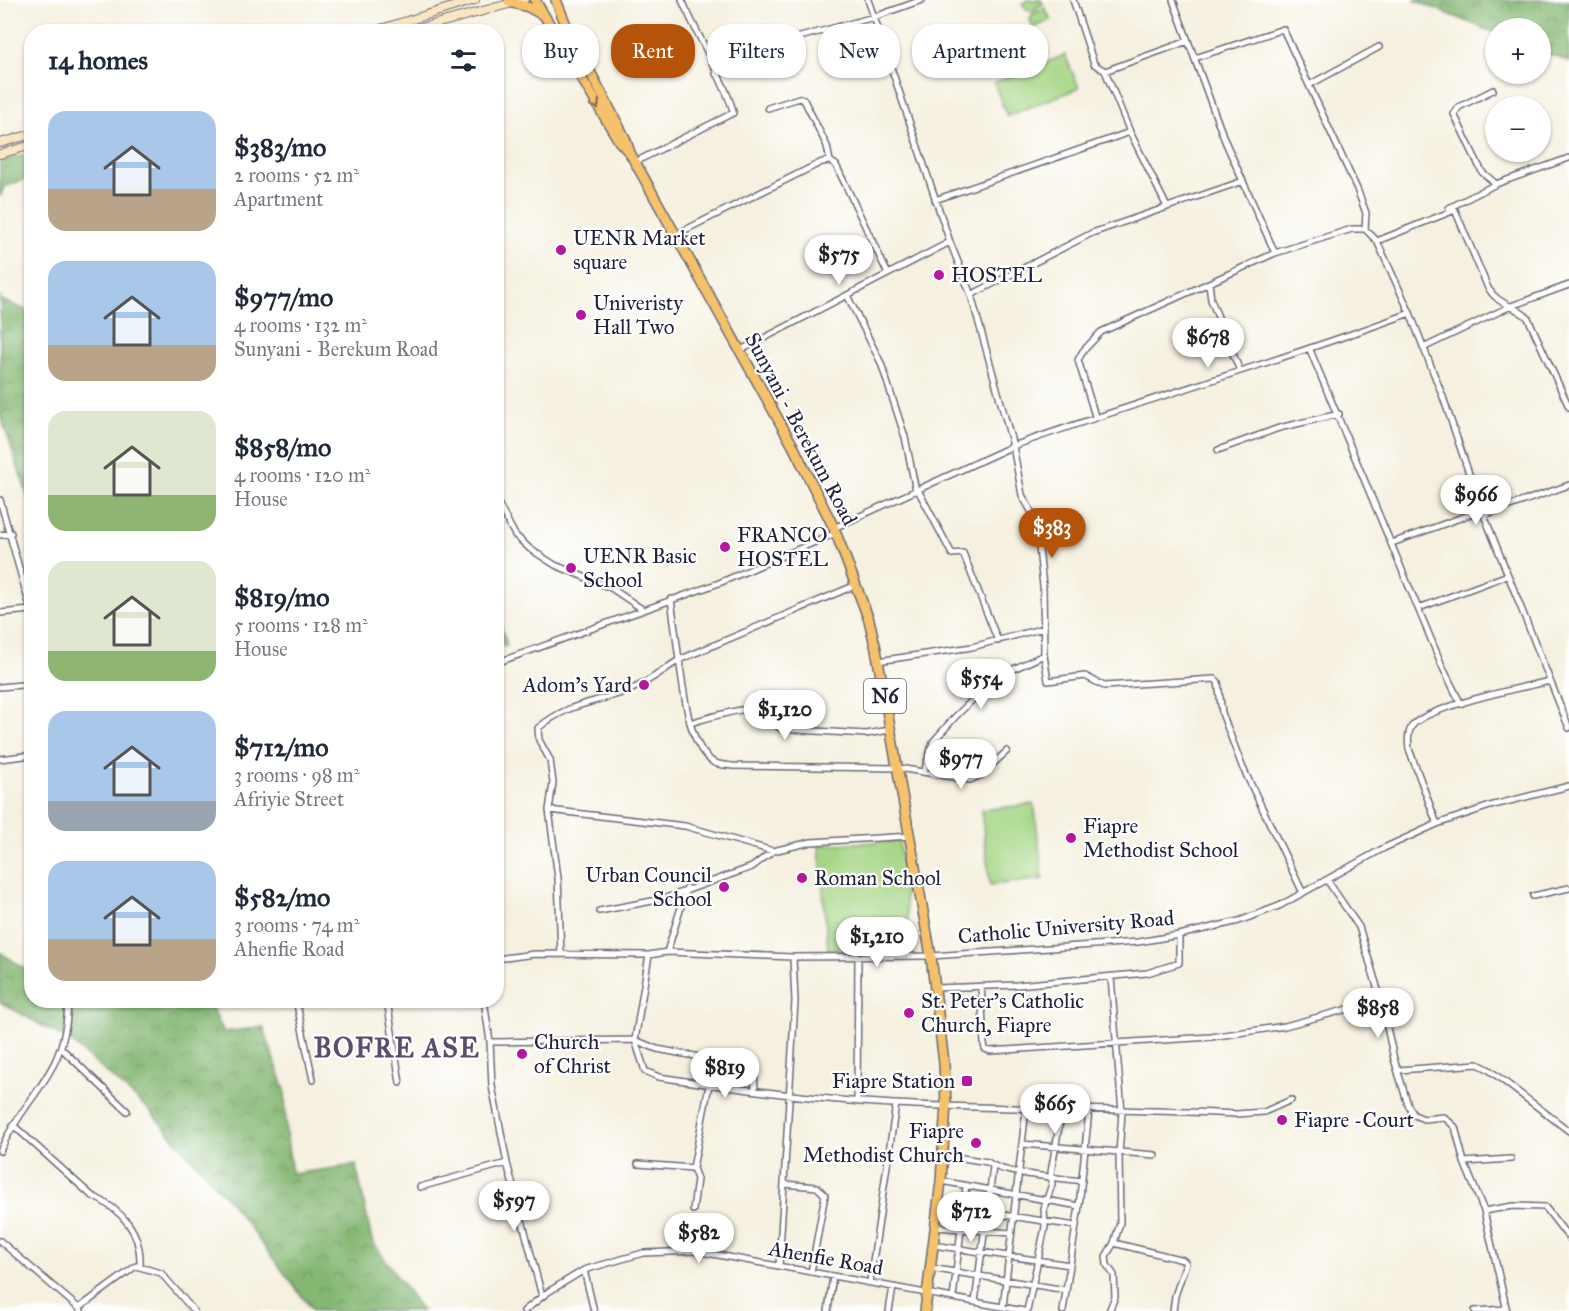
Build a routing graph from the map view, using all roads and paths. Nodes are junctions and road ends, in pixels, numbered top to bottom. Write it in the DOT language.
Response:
graph roads {
  1 [pos="475,0"];
  2 [pos="523,0"];
  3 [pos="535,0"];
  4 [pos="543,0"];
  5 [pos="556,0"];
  6 [pos="682,0"];
  7 [pos="868,0"];
  8 [pos="922,0"];
  9 [pos="1073,0"];
  10 [pos="1173,0"];
  11 [pos="509,2"];
  12 [pos="546,16"];
  13 [pos="874,17"];
  14 [pos="397,24"];
  15 [pos="433,24"];
  16 [pos="806,35"];
  17 [pos="1188,41"];
  18 [pos="1379,47"];
  19 [pos="707,54"];
  20 [pos="1195,58"];
  21 [pos="1105,71"];
  22 [pos="719,78"];
  23 [pos="1309,85"];
  24 [pos="1493,90"];
  25 [pos="768,108"];
  26 [pos="1130,132"];
  27 [pos="24,136"];
  28 [pos="0,143"];
  29 [pos="24,147"];
  30 [pos="630,153"];
  31 [pos="0,154"];
  32 [pos="1569,158"];
  33 [pos="830,161"];
  34 [pos="635,162"];
  35 [pos="1243,182"];
  36 [pos="1496,184"];
  37 [pos="935,200"];
  38 [pos="1167,207"];
  39 [pos="1365,229"];
  40 [pos="677,234"];
  41 [pos="1377,241"];
  42 [pos="950,242"];
  43 [pos="1275,254"];
  44 [pos="888,274"];
  45 [pos="1209,283"];
  46 [pos="1569,285"];
  47 [pos="847,295"];
  48 [pos="971,295"];
  49 [pos="1511,306"];
  50 [pos="1410,313"];
  51 [pos="1424,348"];
  52 [pos="1310,350"];
  53 [pos="739,351"];
  54 [pos="1240,371"];
  55 [pos="1569,407"];
  56 [pos="1339,414"];
  57 [pos="1095,416"];
  58 [pos="1013,446"];
  59 [pos="1218,450"];
  60 [pos="1569,485"];
  61 [pos="917,490"];
  62 [pos="0,500"];
  63 [pos="1483,512"];
  64 [pos="504,515"];
  65 [pos="835,531"];
  66 [pos="11,533"];
  67 [pos="0,534"];
  68 [pos="1392,543"];
  69 [pos="1508,575"];
  70 [pos="24,584"];
  71 [pos="856,585"];
  72 [pos="671,599"];
  73 [pos="1419,608"];
  74 [pos="642,609"];
  75 [pos="24,612"];
  76 [pos="0,614"];
  77 [pos="1044,628"];
  78 [pos="998,641"];
  79 [pos="1044,655"];
  80 [pos="504,660"];
  81 [pos="679,660"];
  82 [pos="878,661"];
  83 [pos="1550,681"];
  84 [pos="24,685"];
  85 [pos="0,687"];
  86 [pos="1461,704"];
  87 [pos="690,723"];
  88 [pos="1569,728"];
  89 [pos="891,730"];
  90 [pos="1007,751"];
  91 [pos="24,756"];
  92 [pos="0,759"];
  93 [pos="899,768"];
  94 [pos="924,772"];
  95 [pos="1569,786"];
  96 [pos="549,810"];
  97 [pos="1437,824"];
  98 [pos="911,836"];
  99 [pos="773,851"];
  100 [pos="1327,880"];
  101 [pos="687,888"];
  102 [pos="1569,888"];
  103 [pos="1303,893"];
  104 [pos="1533,896"];
  105 [pos="599,911"];
  106 [pos="1179,935"];
  107 [pos="667,952"];
  108 [pos="561,954"];
  109 [pos="649,955"];
  110 [pos="858,956"];
  111 [pos="932,956"];
  112 [pos="793,957"];
  113 [pos="504,958"];
  114 [pos="1111,976"];
  115 [pos="981,986"];
  116 [pos="936,988"];
  117 [pos="1381,1000"];
  118 [pos="67,1008"];
  119 [pos="298,1008"];
  120 [pos="388,1008"];
  121 [pos="485,1008"];
  122 [pos="635,1040"];
  123 [pos="490,1042"];
  124 [pos="1116,1045"];
  125 [pos="62,1049"];
  126 [pos="1399,1070"];
  127 [pos="314,1080"];
  128 [pos="400,1083"];
  129 [pos="709,1085"];
  130 [pos="755,1090"];
  131 [pos="788,1094"];
  132 [pos="1291,1100"];
  133 [pos="857,1101"];
  134 [pos="896,1104"];
  135 [pos="946,1104"];
  136 [pos="1026,1109"];
  137 [pos="1062,1110"];
  138 [pos="127,1111"];
  139 [pos="1089,1111"];
  140 [pos="1122,1112"];
  141 [pos="13,1125"];
  142 [pos="1569,1131"];
  143 [pos="1022,1144"];
  144 [pos="1055,1147"];
  145 [pos="0,1150"];
  146 [pos="1086,1150"];
  147 [pos="1119,1154"];
  148 [pos="943,1155"];
  149 [pos="1155,1155"];
  150 [pos="1511,1159"];
  151 [pos="507,1162"];
  152 [pos="1464,1162"];
  153 [pos="638,1164"];
  154 [pos="993,1167"];
  155 [pos="693,1168"];
  156 [pos="1018,1172"];
  157 [pos="1051,1176"];
  158 [pos="941,1181"];
  159 [pos="1082,1181"];
  160 [pos="783,1184"];
  161 [pos="966,1186"];
  162 [pos="420,1187"];
  163 [pos="991,1190"];
  164 [pos="1016,1195"];
  165 [pos="1046,1200"];
  166 [pos="938,1205"];
  167 [pos="1079,1206"];
  168 [pos="963,1208"];
  169 [pos="693,1210"];
  170 [pos="988,1211"];
  171 [pos="1484,1211"];
  172 [pos="1013,1214"];
  173 [pos="1044,1220"];
  174 [pos="1076,1226"];
  175 [pos="935,1227"];
  176 [pos="961,1230"];
  177 [pos="985,1232"];
  178 [pos="1011,1233"];
  179 [pos="1569,1238"];
  180 [pos="0,1241"];
  181 [pos="1114,1243"];
  182 [pos="933,1245"];
  183 [pos="959,1249"];
  184 [pos="982,1252"];
  185 [pos="1008,1257"];
  186 [pos="1037,1261"];
  187 [pos="1070,1265"];
  188 [pos="779,1266"];
  189 [pos="140,1267"];
  190 [pos="930,1268"];
  191 [pos="584,1270"];
  192 [pos="812,1272"];
  193 [pos="956,1272"];
  194 [pos="833,1276"];
  195 [pos="979,1276"];
  196 [pos="1006,1280"];
  197 [pos="870,1282"];
  198 [pos="1032,1284"];
  199 [pos="893,1287"];
  200 [pos="1066,1290"];
  201 [pos="928,1293"];
  202 [pos="542,1296"];
  203 [pos="953,1298"];
  204 [pos="975,1302"];
  205 [pos="1003,1307"];
  206 [pos="81,1310"];
  207 [pos="1506,1310"];
  208 [pos="194,1311"];
  209 [pos="524,1311"];
  210 [pos="594,1311"];
  211 [pos="828,1311"];
  212 [pos="889,1311"];
  213 [pos="926,1311"];
  214 [pos="1025,1311"];
  215 [pos="1063,1311"];
  216 [pos="1109,1311"];
  217 [pos="1173,1311"];
  218 [pos="1475,1311"];
  1 -- 14 [label="street"];
  2 -- 11 [label="street"];
  3 -- 4 [label="main road, N6"];
  3 -- 12 [label="main road, Sunyani - Berekum Road / N6"];
  5 -- 30 [label="main road, Sunyani - Berekum Road / N6"];
  6 -- 19 [label="street"];
  7 -- 13 [label="street"];
  8 -- 13 [label="street"];
  9 -- 21 [label="street"];
  10 -- 17 [label="street"];
  11 -- 12 [label="main road"];
  11 -- 15 [label="street"];
  12 -- 30 [label="main road, Sunyani - Berekum Road / N6, one-way"];
  13 -- 16 [label="street"];
  13 -- 37 [label="street"];
  17 -- 20 [label="street"];
  17 -- 21 [label="street"];
  18 -- 23 [label="street"];
  20 -- 23 [label="street"];
  20 -- 35 [label="street"];
  21 -- 26 [label="street"];
  22 -- 34 [label="street"];
  23 -- 39 [label="street"];
  24 -- 36 [label="street"];
  25 -- 33 [label="street"];
  26 -- 37 [label="street"];
  26 -- 38 [label="street"];
  27 -- 28 [label="street"];
  29 -- 31 [label="street"];
  30 -- 34 [label="main road, Sunyani - Berekum Road / N6"];
  32 -- 36 [label="street"];
  33 -- 40 [label="street"];
  33 -- 44 [label="street"];
  34 -- 40 [label="main road, Sunyani - Berekum Road / N6"];
  35 -- 38 [label="street"];
  35 -- 43 [label="street"];
  36 -- 41 [label="street"];
  37 -- 42 [label="street"];
  38 -- 48 [label="street"];
  39 -- 41 [label="street"];
  39 -- 43 [label="street"];
  40 -- 53 [label="main road, Sunyani - Berekum Road / N6"];
  41 -- 49 [label="street"];
  41 -- 50 [label="street"];
  42 -- 44 [label="street"];
  42 -- 48 [label="street"];
  43 -- 45 [label="street"];
  44 -- 47 [label="street"];
  45 -- 54 [label="street"];
  45 -- 57 [label="street"];
  46 -- 49 [label="street"];
  47 -- 53 [label="street"];
  47 -- 61 [label="street"];
  48 -- 58 [label="street"];
  49 -- 51 [label="street"];
  49 -- 55 [label="street"];
  50 -- 51 [label="street"];
  50 -- 52 [label="street"];
  51 -- 63 [label="street"];
  52 -- 54 [label="street"];
  52 -- 56 [label="street"];
  53 -- 65 [label="main road, Sunyani - Berekum Road / N6"];
  54 -- 57 [label="street"];
  56 -- 59 [label="street"];
  56 -- 68 [label="street"];
  57 -- 58 [label="street"];
  58 -- 61 [label="street"];
  58 -- 77 [label="street"];
  60 -- 63 [label="street"];
  61 -- 65 [label="street"];
  61 -- 78 [label="street"];
  62 -- 66 [label="street"];
  63 -- 68 [label="street"];
  63 -- 69 [label="street"];
  64 -- 74 [label="street"];
  65 -- 71 [label="main road, Sunyani - Berekum Road / N6"];
  65 -- 72 [label="street"];
  66 -- 67 [label="street"];
  66 -- 70 [label="street"];
  68 -- 73 [label="street"];
  69 -- 73 [label="street"];
  69 -- 83 [label="street"];
  71 -- 81 [label="street"];
  71 -- 82 [label="main road, Sunyani - Berekum Road / N6"];
  72 -- 74 [label="street"];
  72 -- 81 [label="street"];
  73 -- 86 [label="street"];
  74 -- 80 [label="street"];
  75 -- 76 [label="street"];
  77 -- 78 [label="street"];
  77 -- 79 [label="street"];
  78 -- 82 [label="street"];
  79 -- 94 [label="street"];
  79 -- 103 [label="street"];
  81 -- 87 [label="street"];
  81 -- 96 [label="street"];
  82 -- 89 [label="main road, Sunyani - Berekum Road / N6"];
  83 -- 86 [label="street"];
  83 -- 88 [label="street"];
  84 -- 85 [label="street"];
  86 -- 97 [label="street"];
  87 -- 89 [label="street"];
  87 -- 93 [label="street"];
  89 -- 93 [label="main road, Sunyani - Berekum Road / N6"];
  90 -- 94 [label="street"];
  91 -- 92 [label="street"];
  93 -- 94 [label="street"];
  93 -- 98 [label="main road, Sunyani - Berekum Road / N6"];
  95 -- 97 [label="street, Catholic University Road"];
  96 -- 99 [label="street"];
  96 -- 108 [label="street"];
  97 -- 100 [label="street, Catholic University Road"];
  98 -- 99 [label="street"];
  98 -- 111 [label="main road, Sunyani - Berekum Road / N6"];
  99 -- 101 [label="street"];
  100 -- 103 [label="street, Catholic University Road"];
  100 -- 117 [label="street"];
  101 -- 105 [label="street"];
  101 -- 107 [label="street"];
  102 -- 104 [label="street"];
  103 -- 106 [label="street, Catholic University Road"];
  106 -- 111 [label="street, Catholic University Road"];
  106 -- 114 [label="street"];
  107 -- 109 [label="street, Catholic University Road"];
  107 -- 112 [label="street, Catholic University Road"];
  108 -- 109 [label="street, Catholic University Road"];
  108 -- 113 [label="street, Catholic University Road"];
  109 -- 122 [label="street"];
  110 -- 111 [label="street, Catholic University Road"];
  110 -- 112 [label="street, Catholic University Road"];
  110 -- 133 [label="street"];
  111 -- 116 [label="main road, Sunyani - Berekum Road / N6"];
  112 -- 131 [label="street"];
  114 -- 115 [label="street"];
  114 -- 124 [label="street"];
  115 -- 116 [label="street"];
  115 -- 124 [label="street"];
  116 -- 135 [label="main road, Sunyani - Berekum Road / N6"];
  117 -- 124 [label="street"];
  117 -- 126 [label="street"];
  118 -- 125 [label="street"];
  119 -- 127 [label="street"];
  120 -- 128 [label="street"];
  121 -- 123 [label="street"];
  122 -- 123 [label="street"];
  122 -- 129 [label="street"];
  122 -- 130 [label="street"];
  123 -- 151 [label="street"];
  124 -- 140 [label="street"];
  125 -- 138 [label="street"];
  125 -- 141 [label="street"];
  126 -- 142 [label="street"];
  126 -- 152 [label="street"];
  129 -- 130 [label="street"];
  129 -- 155 [label="street"];
  130 -- 131 [label="street"];
  131 -- 133 [label="street"];
  131 -- 160 [label="street"];
  132 -- 140 [label="street"];
  133 -- 134 [label="street"];
  134 -- 135 [label="street"];
  134 -- 197 [label="street"];
  135 -- 136 [label="street"];
  135 -- 148 [label="main road, Sunyani - Berekum Road / N6"];
  136 -- 137 [label="street"];
  136 -- 143 [label="street"];
  137 -- 139 [label="street"];
  137 -- 144 [label="street"];
  139 -- 140 [label="street"];
  139 -- 146 [label="street"];
  140 -- 147 [label="street"];
  141 -- 145 [label="street"];
  141 -- 189 [label="street"];
  143 -- 144 [label="street"];
  143 -- 156 [label="street"];
  144 -- 146 [label="street"];
  144 -- 157 [label="street"];
  146 -- 147 [label="street"];
  146 -- 159 [label="street"];
  147 -- 149 [label="street"];
  147 -- 181 [label="street"];
  148 -- 154 [label="street"];
  148 -- 158 [label="main road, Sunyani - Berekum Road / N6"];
  150 -- 152 [label="street"];
  151 -- 162 [label="street"];
  151 -- 202 [label="street"];
  152 -- 171 [label="street"];
  153 -- 155 [label="street"];
  154 -- 156 [label="street"];
  154 -- 163 [label="street"];
  155 -- 169 [label="street"];
  156 -- 157 [label="street"];
  156 -- 164 [label="street"];
  157 -- 159 [label="street"];
  157 -- 165 [label="street"];
  158 -- 161 [label="street"];
  158 -- 166 [label="main road, Sunyani - Berekum Road / N6"];
  159 -- 167 [label="street"];
  160 -- 188 [label="street"];
  160 -- 192 [label="street"];
  161 -- 163 [label="street"];
  161 -- 168 [label="street"];
  163 -- 164 [label="street"];
  163 -- 170 [label="street"];
  164 -- 165 [label="street"];
  164 -- 172 [label="street"];
  165 -- 167 [label="street"];
  165 -- 173 [label="street"];
  166 -- 168 [label="street"];
  166 -- 175 [label="main road, Sunyani - Berekum Road / N6"];
  167 -- 174 [label="street"];
  168 -- 170 [label="street"];
  168 -- 176 [label="street"];
  170 -- 172 [label="street"];
  170 -- 177 [label="street"];
  171 -- 179 [label="street"];
  171 -- 207 [label="street"];
  172 -- 173 [label="street"];
  172 -- 178 [label="street"];
  173 -- 174 [label="street"];
  173 -- 186 [label="street"];
  174 -- 187 [label="street"];
  175 -- 176 [label="street"];
  175 -- 182 [label="main road, Sunyani - Berekum Road / N6"];
  176 -- 177 [label="street"];
  176 -- 183 [label="street"];
  177 -- 178 [label="street"];
  177 -- 184 [label="street"];
  178 -- 185 [label="street"];
  180 -- 206 [label="street"];
  181 -- 216 [label="street"];
  181 -- 217 [label="street"];
  182 -- 183 [label="street"];
  182 -- 190 [label="main road, Sunyani - Berekum Road / N6"];
  183 -- 184 [label="street"];
  183 -- 193 [label="street"];
  184 -- 185 [label="street"];
  184 -- 195 [label="street"];
  185 -- 186 [label="street"];
  185 -- 196 [label="street"];
  186 -- 187 [label="street"];
  186 -- 198 [label="street"];
  187 -- 200 [label="street"];
  188 -- 191 [label="street, Ahenfie Road"];
  188 -- 192 [label="street, Ahenfie Road"];
  189 -- 206 [label="street"];
  189 -- 208 [label="street"];
  190 -- 193 [label="street"];
  190 -- 201 [label="main road, Sunyani - Berekum Road / N6"];
  191 -- 202 [label="street, Ahenfie Road"];
  191 -- 210 [label="street"];
  192 -- 194 [label="street, Ahenfie Road"];
  193 -- 195 [label="street"];
  193 -- 203 [label="street"];
  194 -- 197 [label="street, Ahenfie Road"];
  194 -- 211 [label="street"];
  195 -- 196 [label="street"];
  195 -- 204 [label="street"];
  196 -- 198 [label="street"];
  196 -- 205 [label="street"];
  197 -- 199 [label="street, Ahenfie Road"];
  198 -- 200 [label="street"];
  198 -- 214 [label="street"];
  199 -- 201 [label="street, Ahenfie Road"];
  199 -- 212 [label="street"];
  200 -- 215 [label="street"];
  201 -- 203 [label="street, Ahenfie Road"];
  201 -- 213 [label="main road, Sunyani - Berekum Road / N6"];
  202 -- 209 [label="street, Ahenfie Road"];
  203 -- 204 [label="street, Ahenfie Road"];
  204 -- 205 [label="street, Ahenfie Road"];
  205 -- 214 [label="street, Ahenfie Road"];
  207 -- 218 [label="street"];
}
